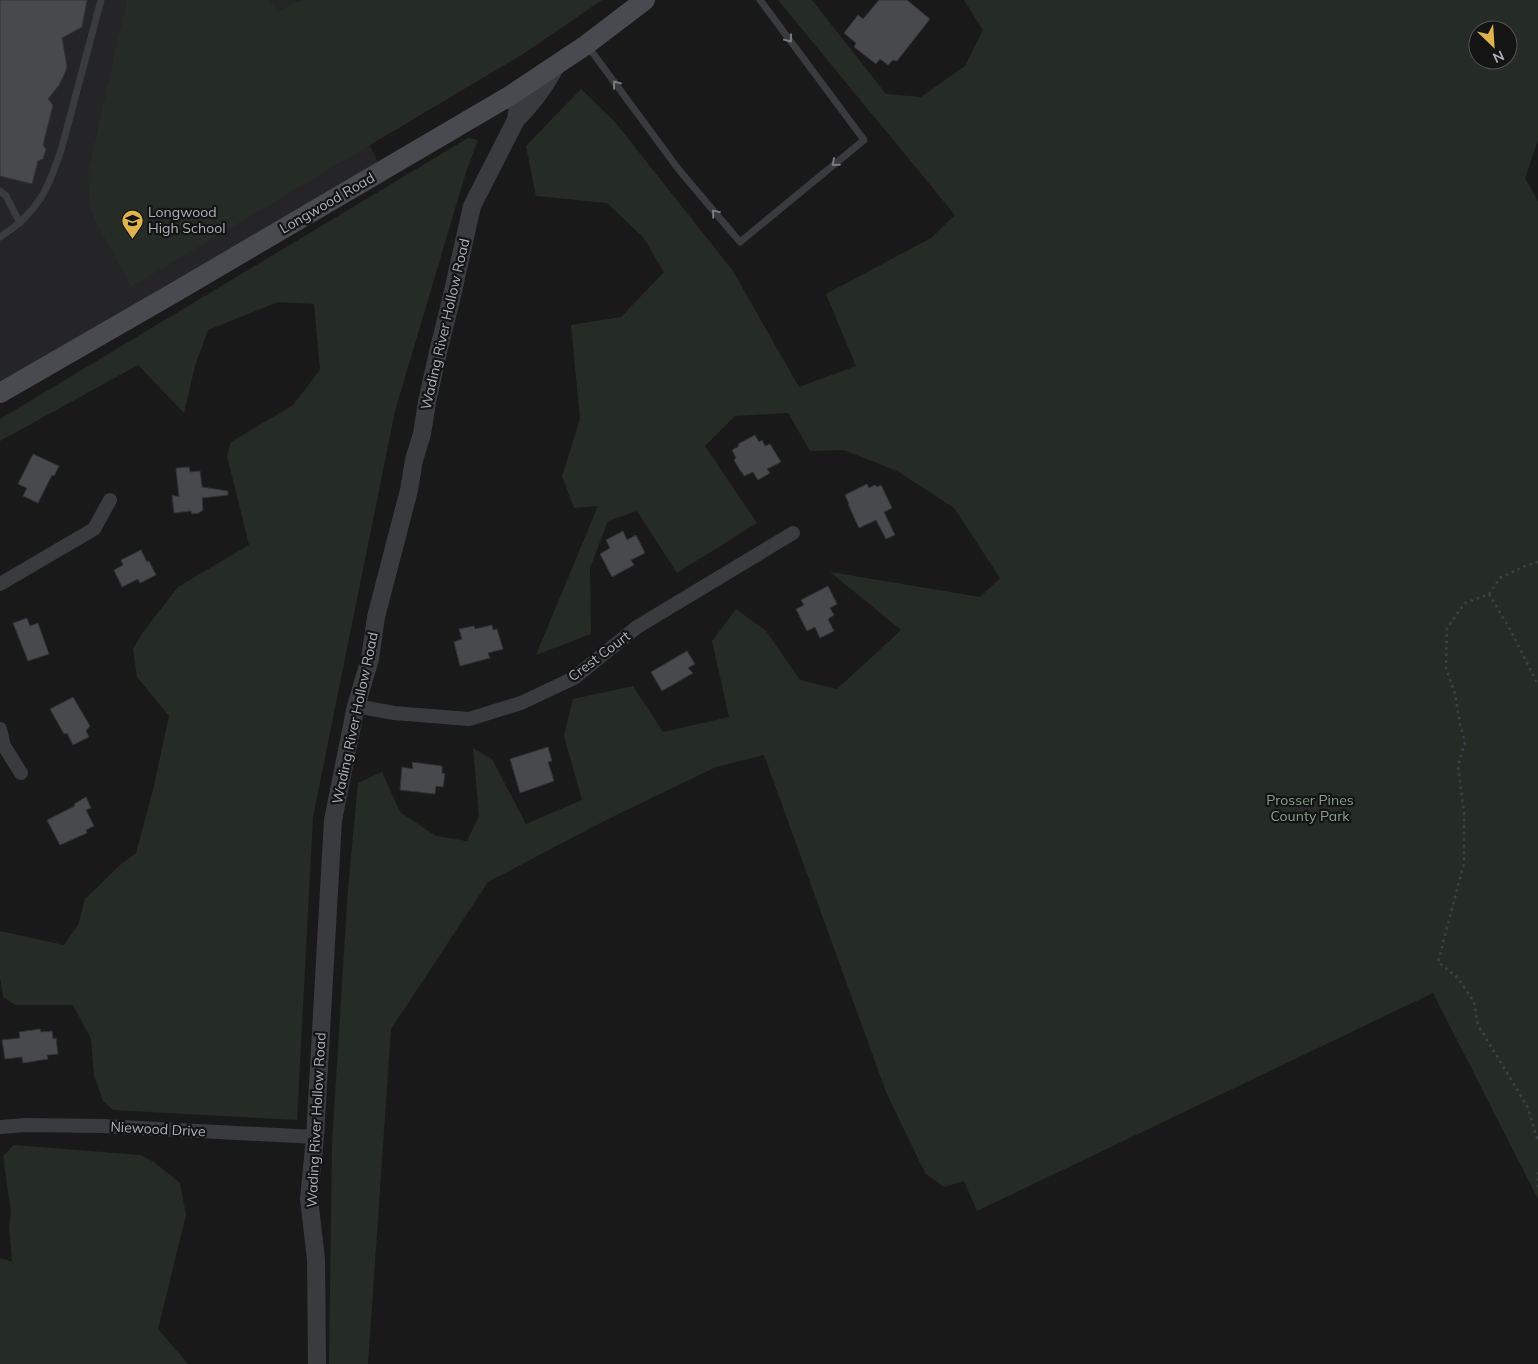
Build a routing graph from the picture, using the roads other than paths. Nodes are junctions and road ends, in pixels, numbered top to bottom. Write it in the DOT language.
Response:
graph roads {
  1 [pos="101,0"];
  2 [pos="645,0"];
  3 [pos="760,0"];
  4 [pos="586,45"];
  5 [pos="558,62"];
  6 [pos="511,95"];
  7 [pos="516,120"];
  8 [pos="0,191"];
  9 [pos="20,223"];
  10 [pos="0,237"];
  11 [pos="4,386"];
  12 [pos="110,500"];
  13 [pos="793,533"];
  14 [pos="0,584"];
  15 [pos="356,706"];
  16 [pos="0,729"];
  17 [pos="21,773"];
  18 [pos="0,1127"];
  19 [pos="315,1137"];
  20 [pos="317,1364"];
  1 -- 9 [label="lane"];
  2 -- 4 [label="main road, Longwood Road"];
  3 -- 4 [label="lane, one-way"];
  4 -- 5 [label="main road, Longwood Road"];
  5 -- 6 [label="main road, Longwood Road"];
  5 -- 7 [label="street, Wading River Hollow Road"];
  6 -- 7 [label="street"];
  6 -- 11 [label="main road, Longwood Road"];
  7 -- 15 [label="street, Wading River Hollow Road"];
  8 -- 9 [label="lane"];
  9 -- 10 [label="lane"];
  12 -- 14 [label="street"];
  13 -- 15 [label="street, Crest Court"];
  15 -- 19 [label="street, Wading River Hollow Road"];
  16 -- 17 [label="street"];
  18 -- 19 [label="street, Niewood Drive"];
  19 -- 20 [label="street, Wading River Hollow Road"];
}
